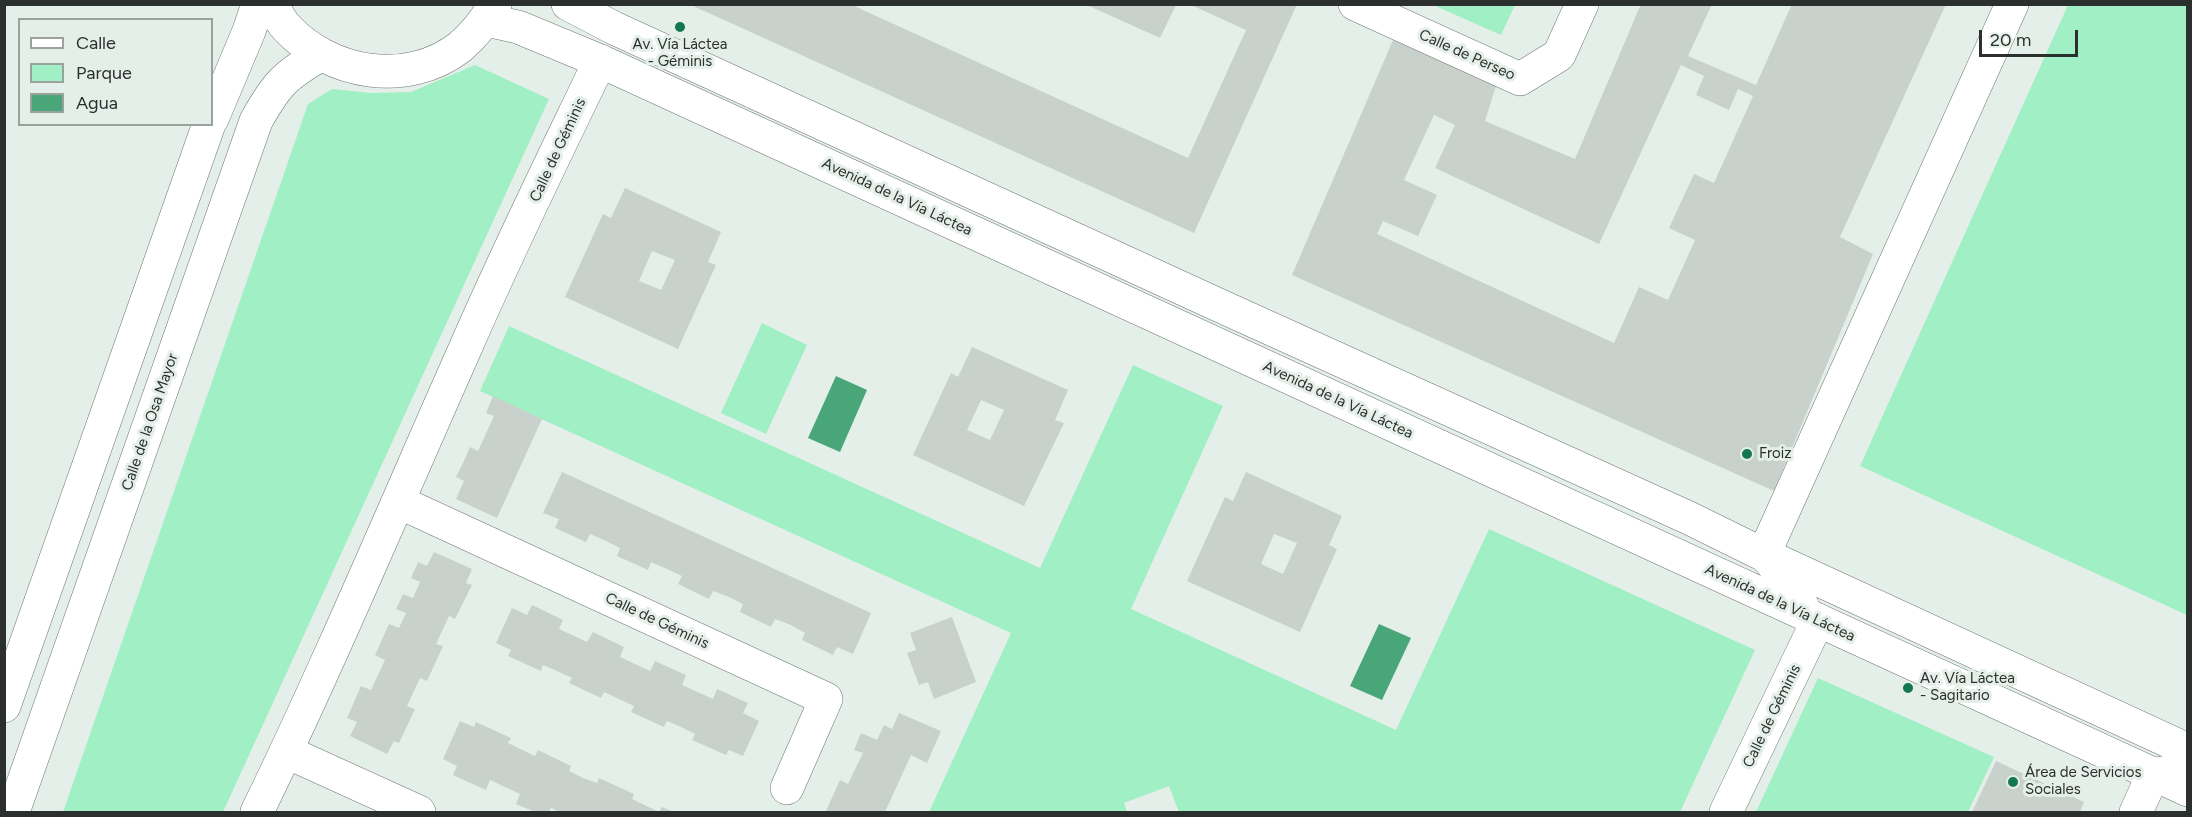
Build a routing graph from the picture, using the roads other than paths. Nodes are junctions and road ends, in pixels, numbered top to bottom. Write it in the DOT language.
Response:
graph roads {
  1 [pos="258,4"];
  2 [pos="272,4"];
  3 [pos="567,4"];
  4 [pos="1355,4"];
  5 [pos="1582,4"];
  6 [pos="2012,4"];
  7 [pos="491,12"];
  8 [pos="320,55"];
  9 [pos="600,61"];
  10 [pos="213,116"];
  11 [pos="208,126"];
  12 [pos="399,502"];
  13 [pos="1764,554"];
  14 [pos="1812,617"];
  15 [pos="4,706"];
  16 [pos="2187,750"];
  17 [pos="287,752"];
  18 [pos="2187,768"];
  19 [pos="2153,775"];
  20 [pos="787,788"];
  21 [pos="2187,790"];
  22 [pos="13,813"];
  23 [pos="257,813"];
  24 [pos="419,813"];
  25 [pos="1726,813"];
  26 [pos="2136,813"];
  1 -- 10 [label="street"];
  2 -- 8 [label="street"];
  3 -- 13 [label="street"];
  4 -- 5 [label="street, Calle de Perseo"];
  6 -- 13 [label="street"];
  7 -- 8 [label="street"];
  7 -- 9 [label="street, Avenida de la Vía Láctea"];
  8 -- 22 [label="street, Calle de la Osa Mayor"];
  9 -- 12 [label="street, Calle de Géminis"];
  9 -- 14 [label="street, Avenida de la Vía Láctea"];
  11 -- 15 [label="street"];
  12 -- 17 [label="street, Calle de Géminis"];
  12 -- 20 [label="street, Calle de Géminis"];
  13 -- 14 [label="street"];
  13 -- 16 [label="street"];
  14 -- 19 [label="street, Avenida de la Vía Láctea"];
  14 -- 25 [label="street, Calle de Géminis"];
  17 -- 23 [label="street, Calle de Géminis"];
  17 -- 24 [label="street"];
  18 -- 19 [label="street"];
  19 -- 21 [label="street, Avenida de la Vía Láctea"];
  19 -- 26 [label="street"];
}
